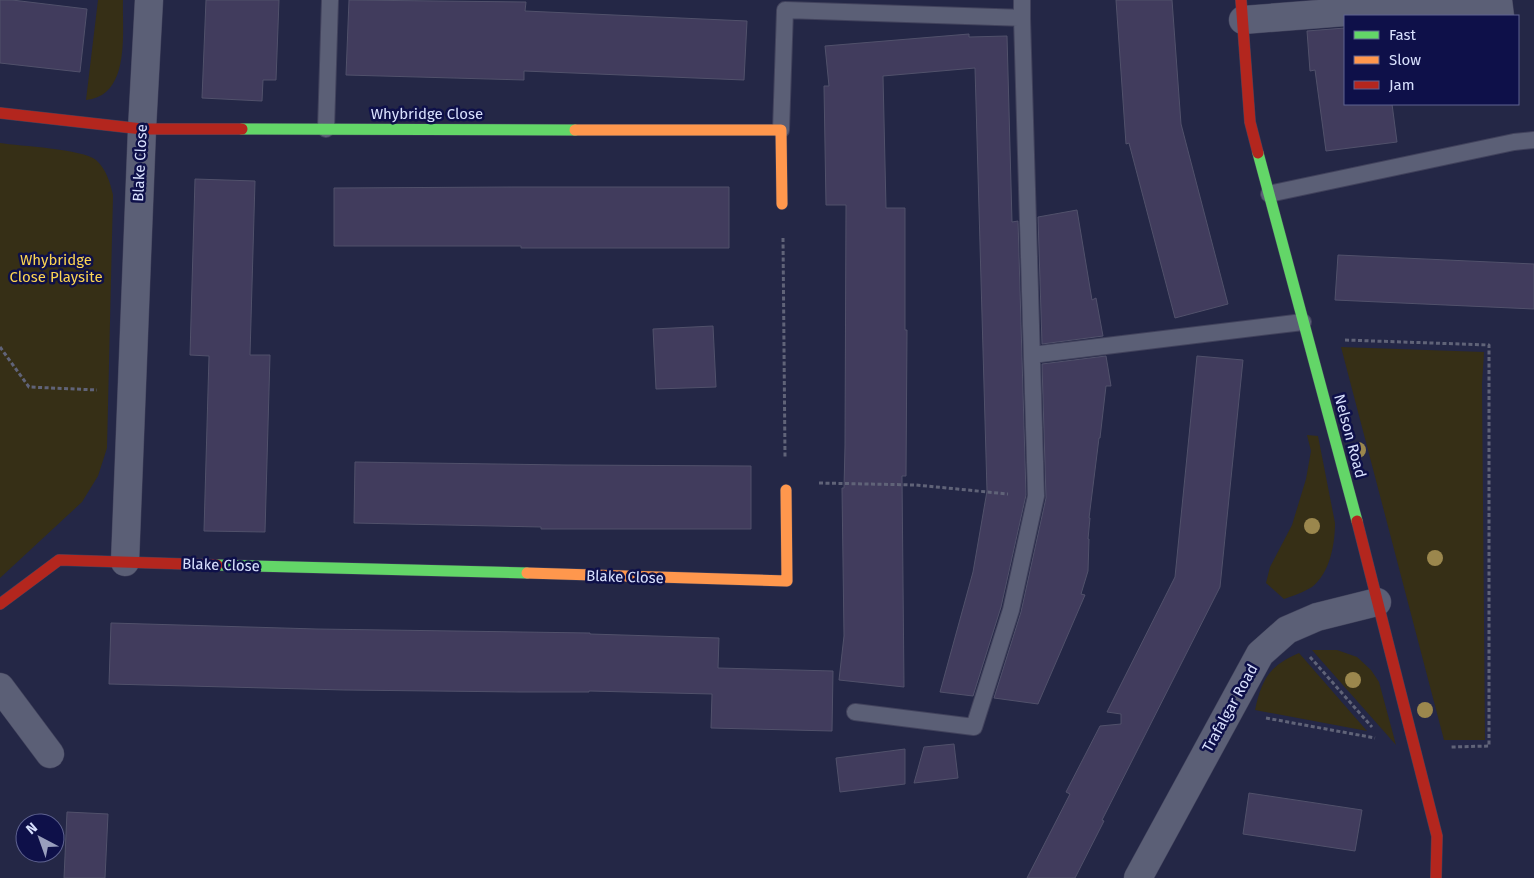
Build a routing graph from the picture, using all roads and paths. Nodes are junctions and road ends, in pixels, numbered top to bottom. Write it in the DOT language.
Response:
graph roads {
  1 [pos="149,0"];
  2 [pos="330,0"];
  3 [pos="1022,0"];
  4 [pos="1498,0"];
  5 [pos="1242,10"];
  6 [pos="1500,15"];
  7 [pos="1022,18"];
  8 [pos="0,113"];
  9 [pos="142,129"];
  10 [pos="326,129"];
  11 [pos="781,130"];
  12 [pos="1534,140"];
  13 [pos="1269,194"];
  14 [pos="782,204"];
  15 [pos="1303,322"];
  16 [pos="1308,339"];
  17 [pos="0,347"];
  18 [pos="1032,355"];
  19 [pos="131,391"];
  20 [pos="786,486"];
  21 [pos="1036,496"];
  22 [pos="125,562"];
  23 [pos="1377,602"];
  24 [pos="0,604"];
  25 [pos="1287,630"];
  26 [pos="0,687"];
  27 [pos="1229,711"];
  28 [pos="854,712"];
  29 [pos="1377,732"];
  30 [pos="1383,739"];
  31 [pos="1415,748"];
  32 [pos="50,754"];
  33 [pos="1138,878"];
  34 [pos="1436,878"];
  1 -- 9 [label="street, Blake Close"];
  2 -- 10 [label="lane"];
  3 -- 7 [label="lane"];
  4 -- 5 [label="street"];
  4 -- 6 [label="street"];
  5 -- 13 [label="street, Nelson Road"];
  7 -- 11 [label="lane"];
  7 -- 18 [label="lane"];
  8 -- 9 [label="street, Whybridge Close"];
  9 -- 10 [label="street, Whybridge Close"];
  9 -- 19 [label="street, Blake Close"];
  10 -- 11 [label="street, Whybridge Close"];
  11 -- 14 [label="street"];
  12 -- 13 [label="lane"];
  13 -- 15 [label="street, Nelson Road"];
  14 -- 20 [label="path"];
  15 -- 16 [label="street, Nelson Road"];
  15 -- 18 [label="lane"];
  16 -- 23 [label="street, Nelson Road"];
  16 -- 31 [label="path"];
  17 -- 19 [label="path"];
  18 -- 21 [label="lane"];
  19 -- 22 [label="street, Blake Close"];
  20 -- 21 [label="path"];
  20 -- 22 [label="street, Blake Close"];
  21 -- 28 [label="lane"];
  22 -- 24 [label="street"];
  23 -- 25 [label="street, Trafalgar Road"];
  23 -- 31 [label="street, Nelson Road"];
  25 -- 27 [label="street, Trafalgar Road"];
  25 -- 29 [label="path"];
  26 -- 32 [label="street"];
  27 -- 30 [label="path"];
  27 -- 33 [label="street, Trafalgar Road"];
  31 -- 34 [label="street, Nelson Road"];
}
